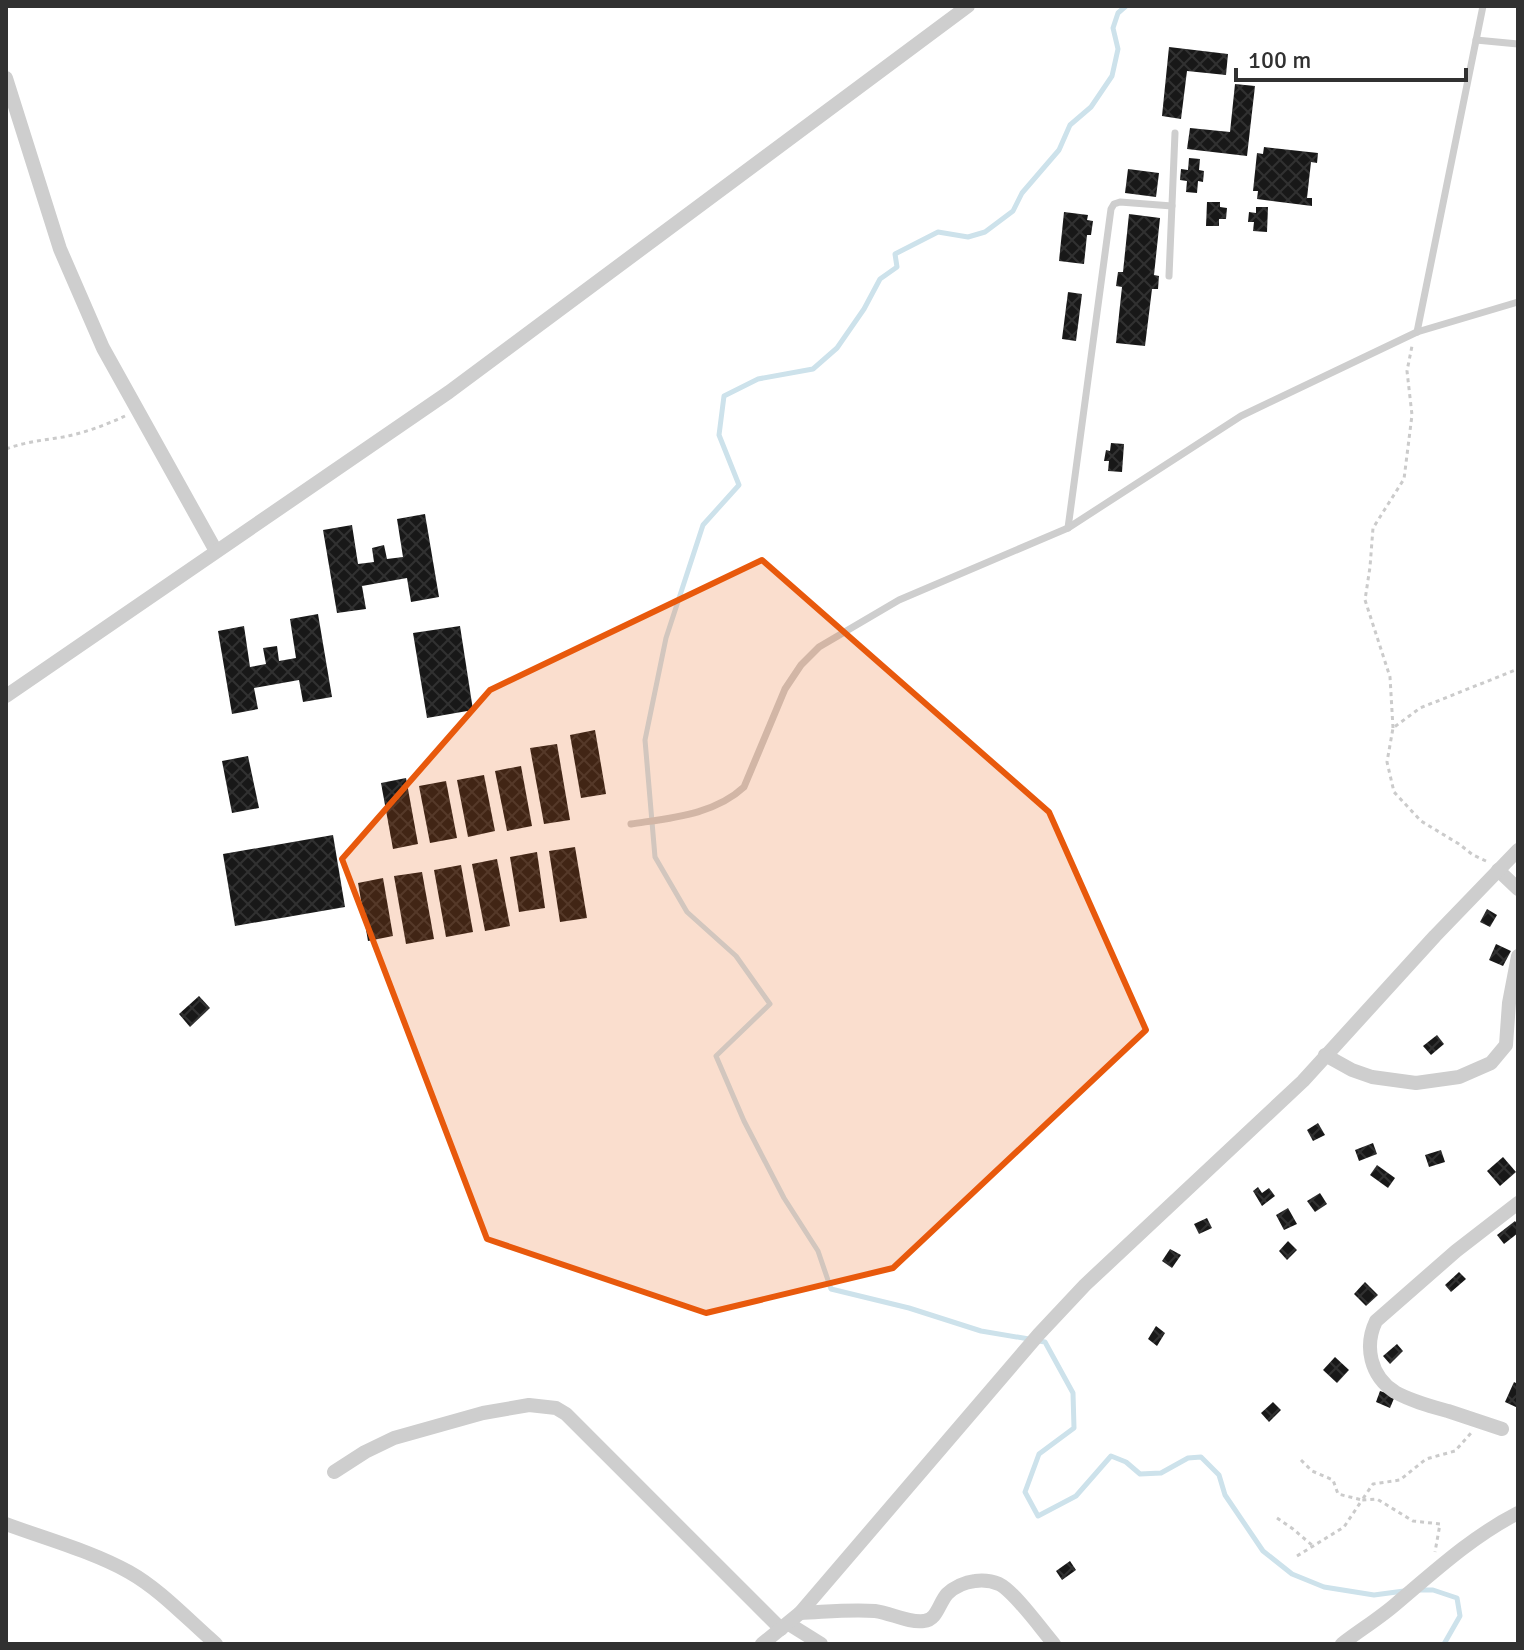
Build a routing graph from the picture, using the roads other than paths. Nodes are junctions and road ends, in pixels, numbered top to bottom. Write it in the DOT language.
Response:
graph roads {
  1 [pos="968,6"];
  2 [pos="1483,6"];
  3 [pos="1476,40"];
  4 [pos="1518,44"];
  5 [pos="6,78"];
  6 [pos="1175,133"];
  7 [pos="1172,206"];
  8 [pos="1169,276"];
  9 [pos="1518,302"];
  10 [pos="1417,332"];
  11 [pos="1068,528"];
  12 [pos="216,551"];
  13 [pos="6,696"];
  14 [pos="631,824"];
  15 [pos="1518,850"];
  16 [pos="1498,870"];
  17 [pos="1518,889"];
  18 [pos="1518,956"];
  19 [pos="1325,1055"];
  20 [pos="1518,1203"];
  21 [pos="1502,1429"];
  22 [pos="334,1472"];
  23 [pos="1518,1513"];
  24 [pos="6,1524"];
  25 [pos="790,1622"];
  26 [pos="216,1644"];
  27 [pos="762,1644"];
  28 [pos="821,1644"];
  29 [pos="1054,1644"];
  30 [pos="1342,1644"];
  1 -- 12 [label="street"];
  2 -- 3 [label="lane"];
  3 -- 4 [label="lane"];
  3 -- 10 [label="lane"];
  5 -- 12 [label="street"];
  6 -- 7 [label="lane"];
  7 -- 8 [label="lane"];
  7 -- 11 [label="lane"];
  9 -- 10 [label="lane"];
  10 -- 11 [label="lane"];
  11 -- 14 [label="lane"];
  12 -- 13 [label="street"];
  15 -- 16 [label="street"];
  16 -- 17 [label="street"];
  16 -- 19 [label="street"];
  18 -- 19 [label="street"];
  19 -- 25 [label="street"];
  20 -- 21 [label="street"];
  22 -- 25 [label="street"];
  23 -- 30 [label="street"];
  24 -- 26 [label="street"];
  25 -- 27 [label="street"];
  25 -- 28 [label="street"];
  25 -- 29 [label="street"];
}
